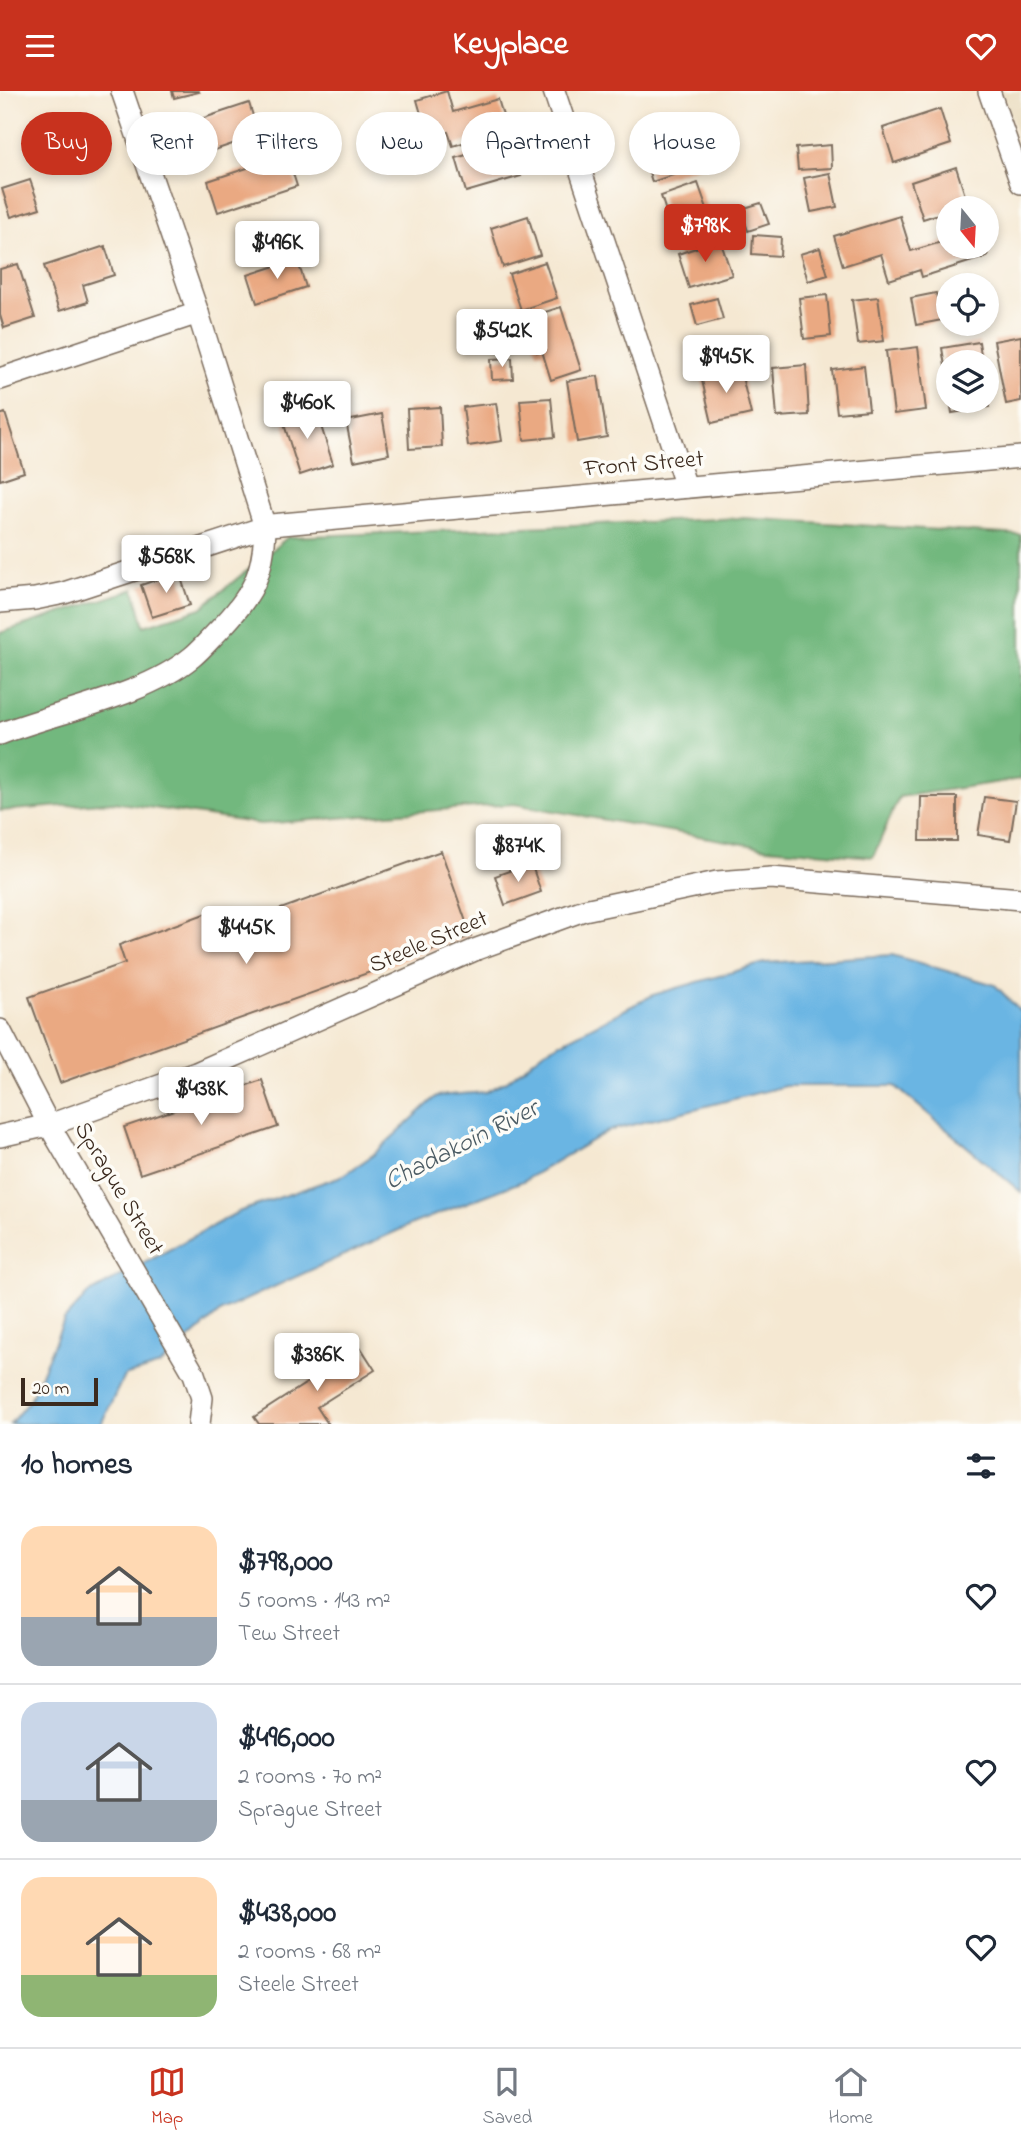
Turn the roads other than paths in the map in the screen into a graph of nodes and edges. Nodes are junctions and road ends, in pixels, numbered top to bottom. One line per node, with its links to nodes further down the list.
1 (122, 91): 5 (street)
2 (554, 91): 8 (street)
3 (989, 91): 4 (street)
4 (1021, 183)
5 (198, 313): 6 (street); 9 (street)
6 (0, 379)
7 (1021, 457): 8 (street, Front Street)
8 (686, 487): 9 (street, Front Street)
9 (268, 526): 10 (street, Front Street); 11 (street)
10 (0, 602)
11 (0, 734)
12 (1021, 899): 14 (street, Steele Street)
13 (0, 1030): 14 (street, Sprague Street)
14 (49, 1125): 15 (street, Steele Street); 16 (street, Sprague Street)
15 (0, 1136)
16 (199, 1424)

